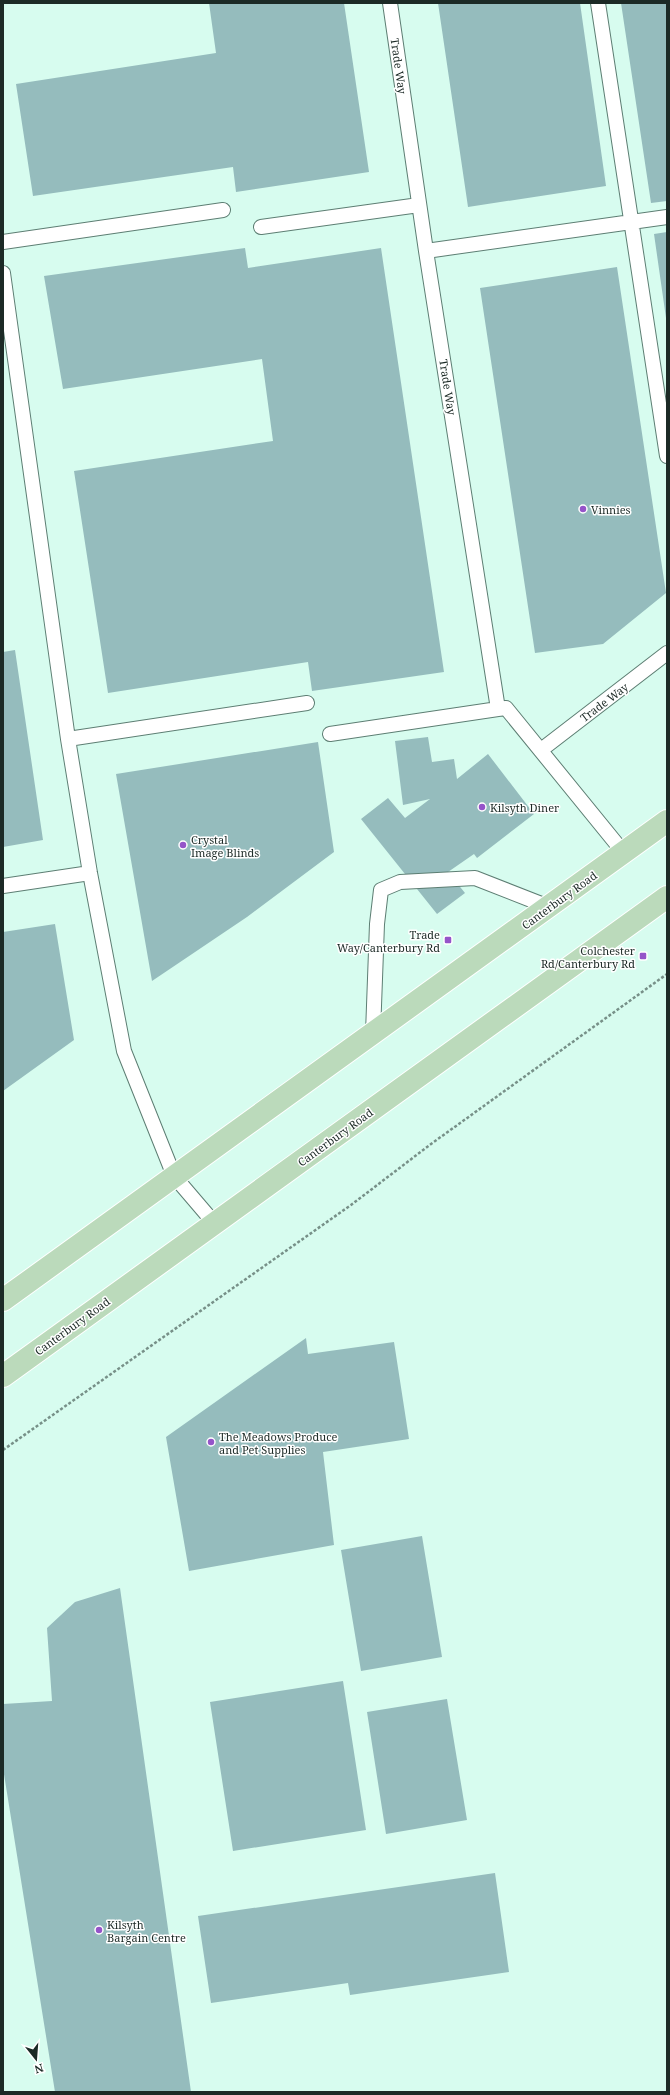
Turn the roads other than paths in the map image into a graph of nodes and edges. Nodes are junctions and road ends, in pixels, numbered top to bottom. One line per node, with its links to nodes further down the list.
1 (390, 3): 3 (lane, Trade Way)
2 (598, 3): 6 (lane)
3 (419, 205): 7 (lane); 9 (lane, Trade Way)
4 (223, 210): 8 (lane)
5 (667, 217): 6 (lane)
6 (631, 222): 9 (lane); 11 (lane)
7 (261, 227)
8 (3, 242)
9 (426, 251): 14 (lane, Trade Way)
10 (3, 273): 16 (lane)
11 (667, 456)
12 (667, 654): 17 (lane, Trade Way)
13 (306, 703): 16 (lane)
14 (498, 709): 15 (lane); 17 (lane)
15 (330, 734)
16 (68, 739): 20 (lane)
17 (541, 750): 19 (lane)
18 (667, 822): 19 (main road, Canterbury Road)
19 (624, 853): 23 (main road, Canterbury Road)
20 (90, 873): 21 (lane); 25 (lane)
21 (3, 886)
22 (667, 897): 26 (main road, Canterbury Road)
23 (549, 907): 24 (main road, Canterbury Road); 24 (lane)
24 (373, 1034): 25 (main road, Canterbury Road)
25 (174, 1176): 26 (lane); 27 (main road, Canterbury Road)
26 (214, 1224): 28 (main road, Canterbury Road)
27 (3, 1300)
28 (3, 1376)

